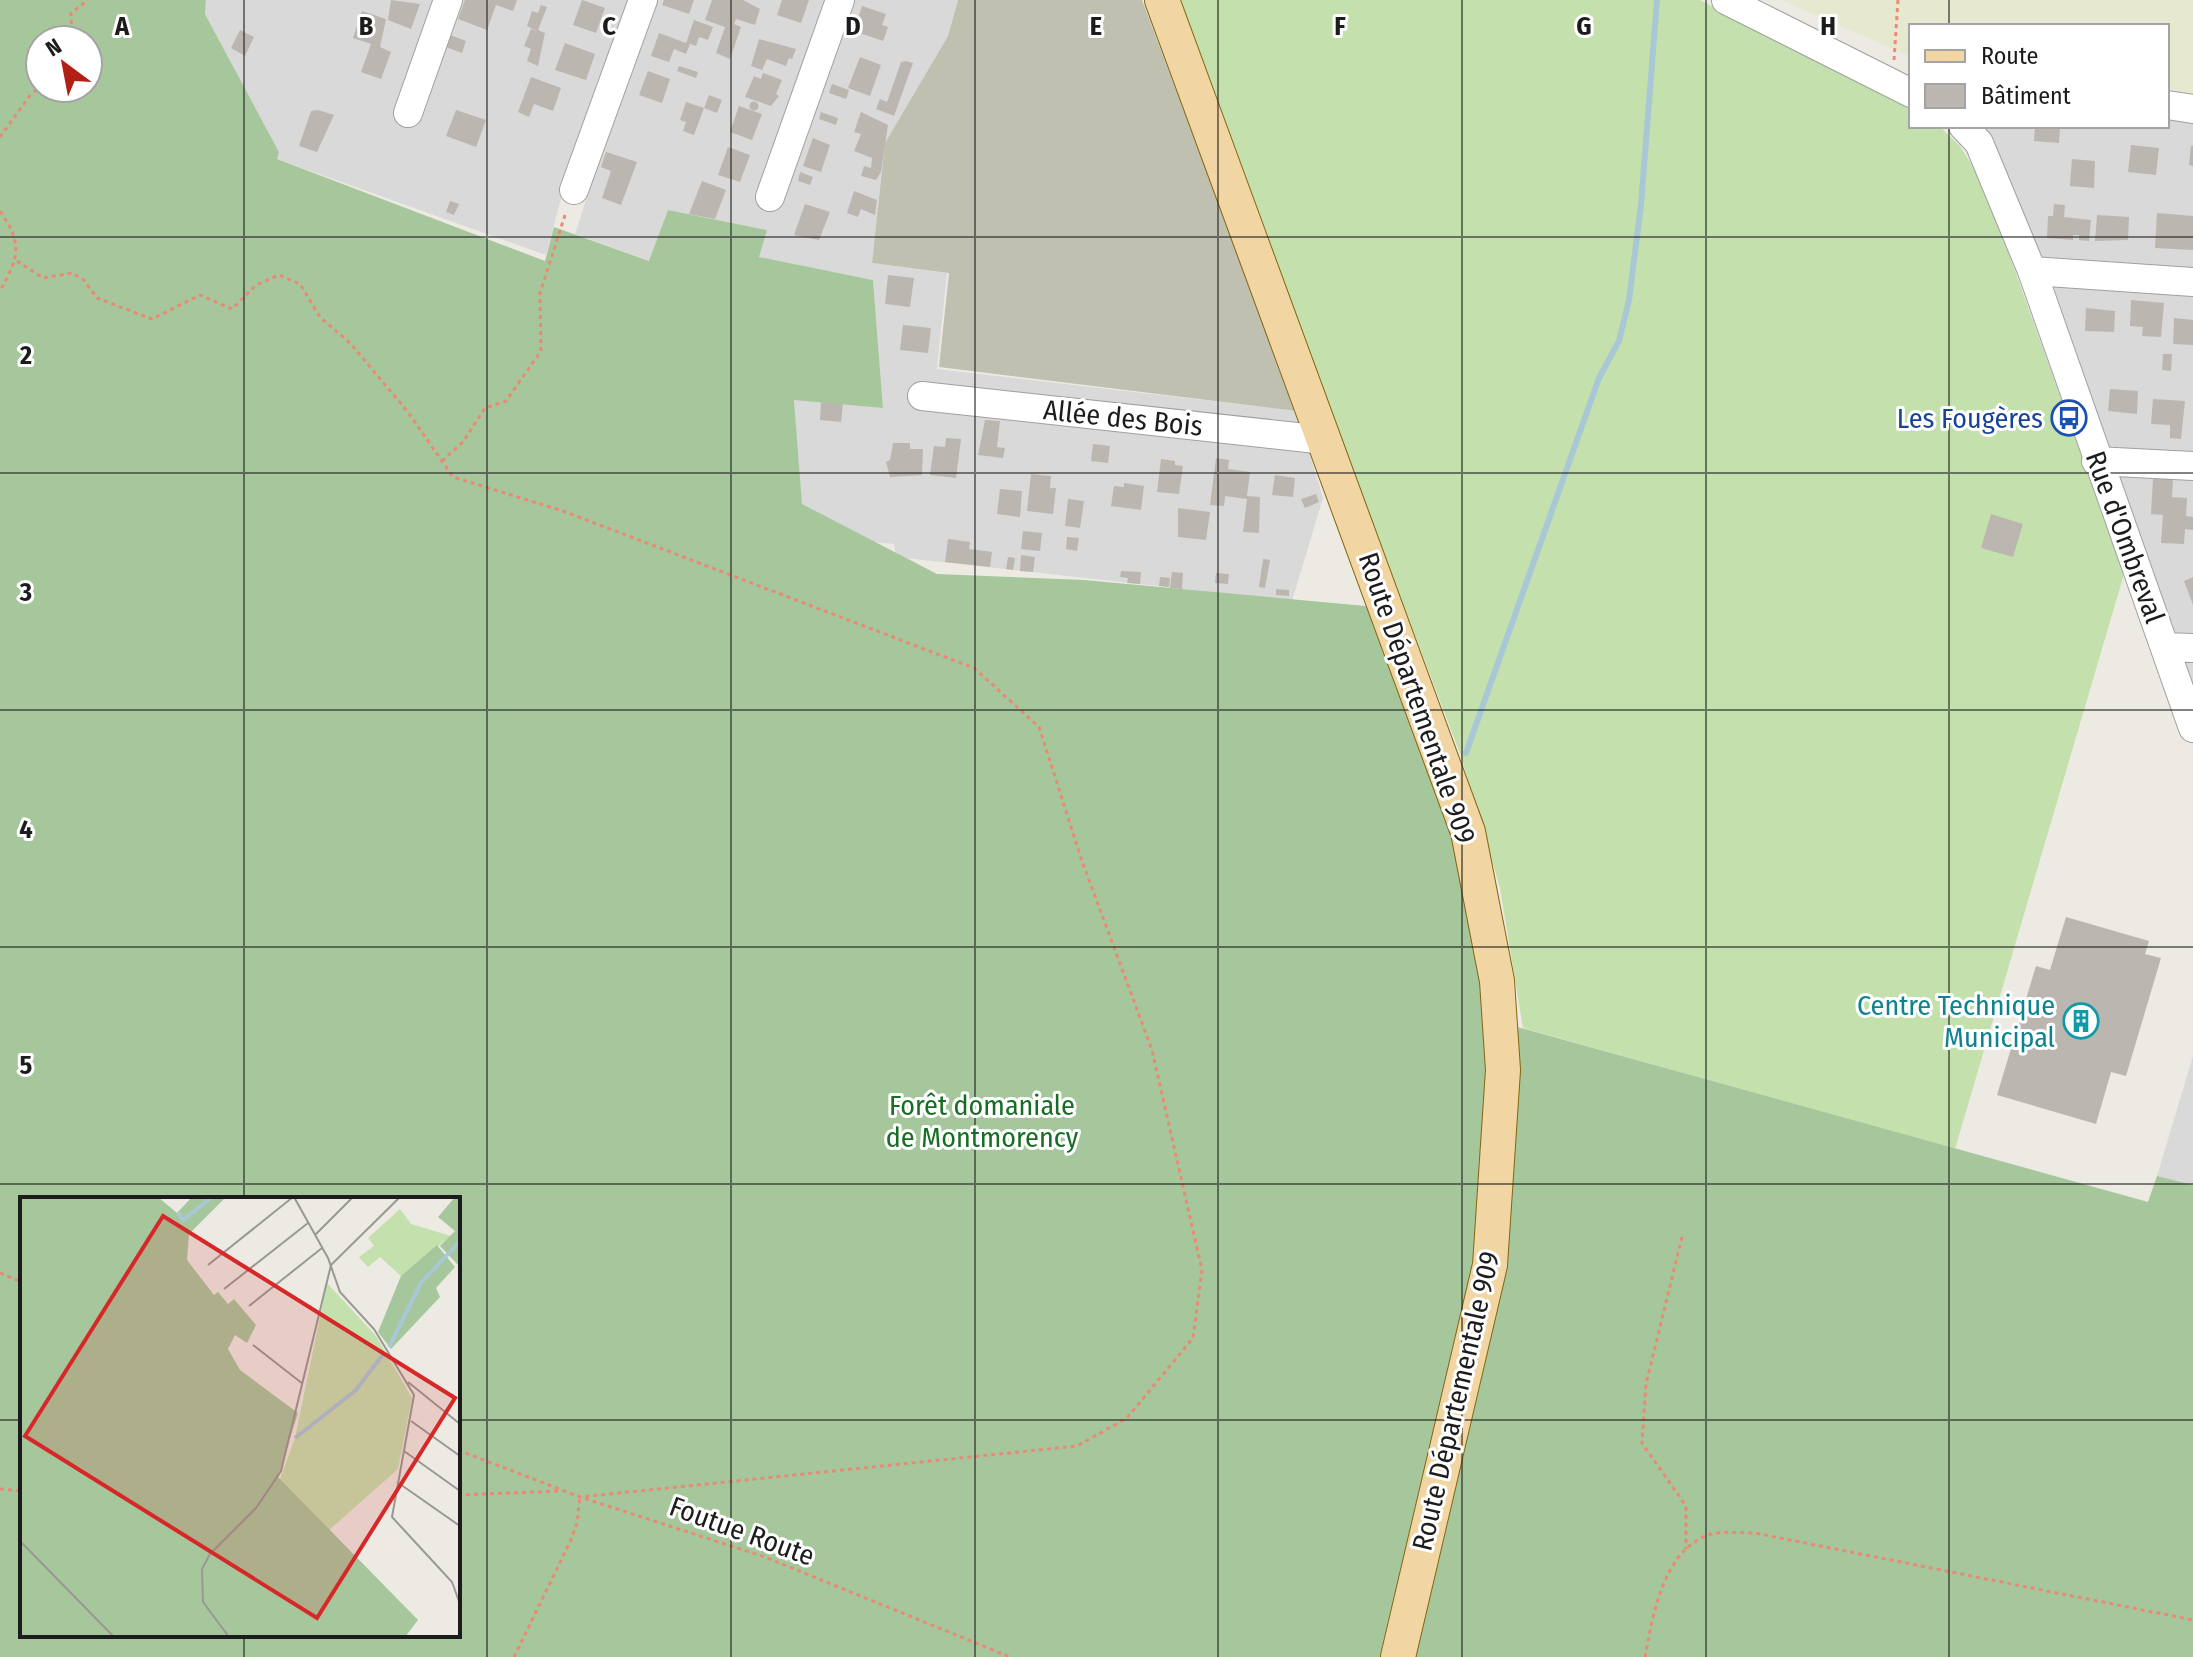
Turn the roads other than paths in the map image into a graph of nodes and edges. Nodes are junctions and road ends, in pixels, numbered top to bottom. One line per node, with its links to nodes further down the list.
1 (448, 0): 11 (street)
2 (643, 0): 13 (street)
3 (840, 0): 14 (street)
4 (1162, 0): 18 (main road, Route Départementale 909)
5 (1726, 0): 6 (street)
6 (1862, 67): 7 (street); 8 (street)
7 (1902, 71)
8 (1909, 92)
9 (2169, 105): 10 (street)
10 (2193, 109)
11 (408, 113)
12 (1965, 128): 15 (street, Rue d'Ombreval)
13 (574, 190)
14 (770, 197)
15 (2032, 271): 16 (street); 19 (street, Rue d'Ombreval)
16 (2193, 282)
17 (922, 396): 18 (street, Allée des Bois)
18 (1325, 440): 24 (main road, Route Départementale 909)
19 (2096, 461): 20 (street); 21 (street, Rue d'Ombreval)
20 (2193, 466)
21 (2165, 647): 22 (street); 23 (street, Rue d'Ombreval)
22 (2193, 648)
23 (2193, 728)
24 (1398, 1657)

